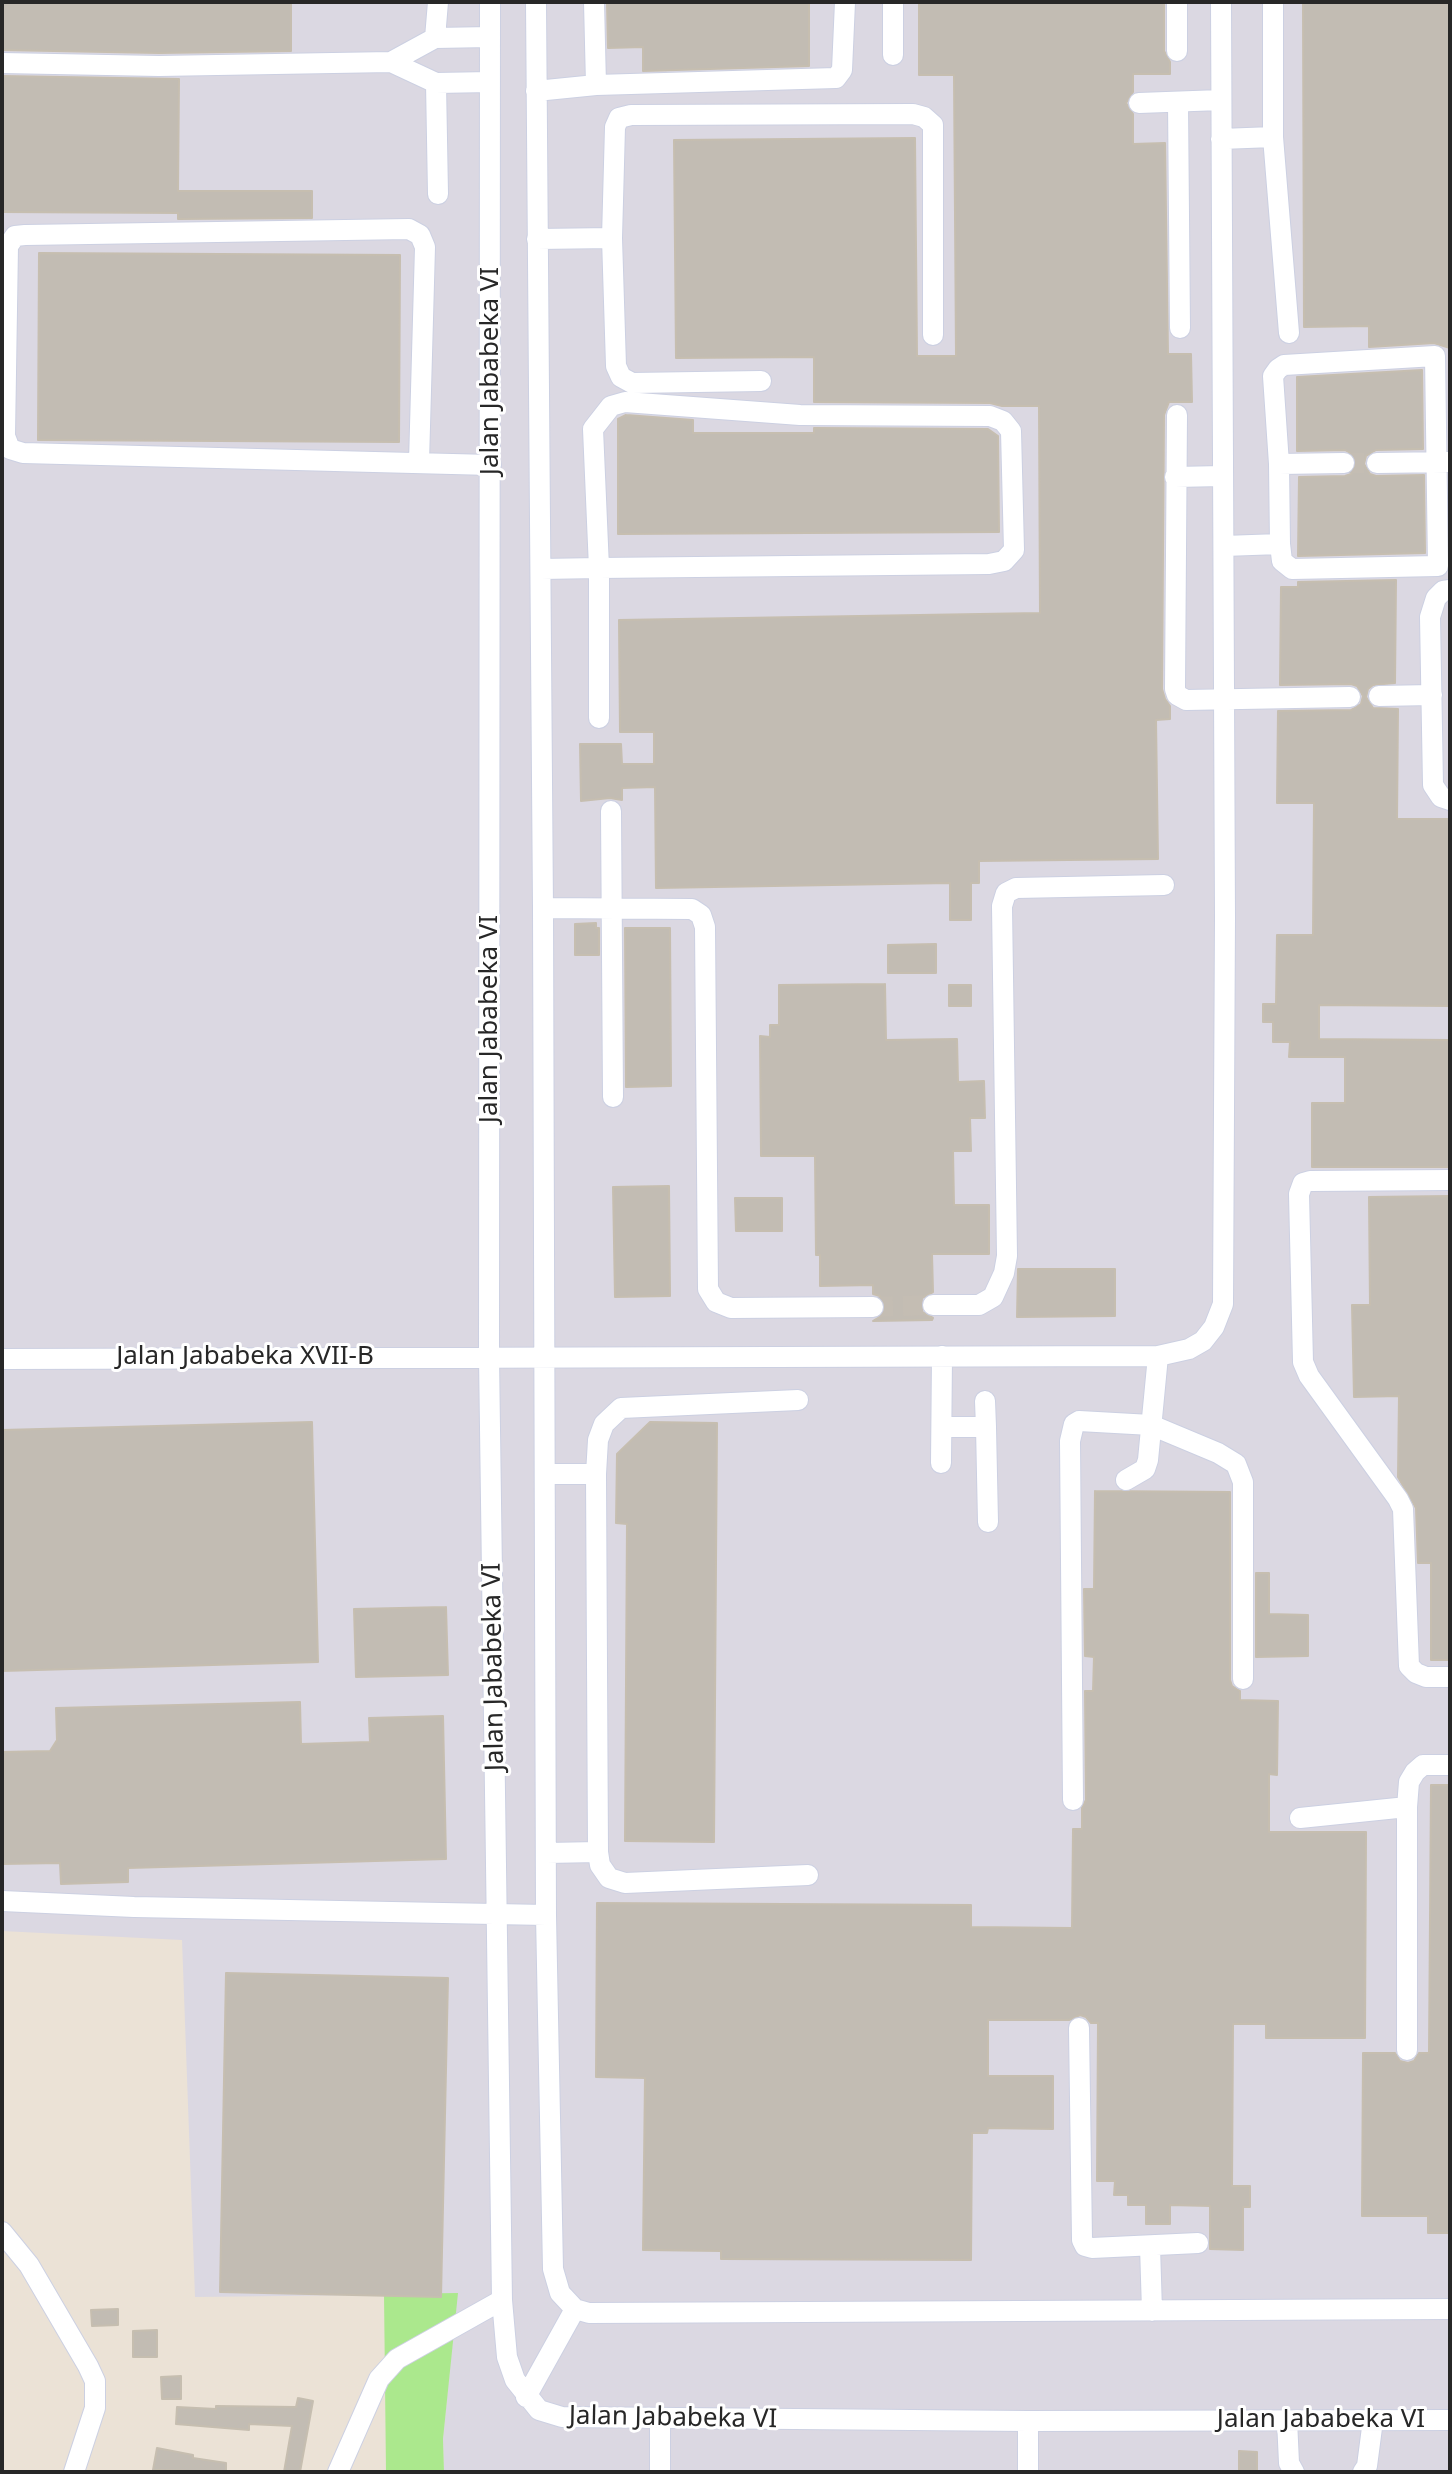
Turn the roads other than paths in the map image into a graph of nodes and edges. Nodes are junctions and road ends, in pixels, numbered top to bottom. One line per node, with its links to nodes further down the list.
1 (438, 2): 11 (street)
2 (490, 2): 10 (street, Jalan Jababeka VI)
3 (536, 2): 19 (street, Jalan Jababeka VI)
4 (594, 2): 18 (street)
5 (845, 2): 18 (street)
6 (893, 2): 13 (street)
7 (1177, 2): 12 (street)
8 (1221, 2): 20 (street, Jalan Jababeka XVII-B)
9 (1273, 2): 23 (street)
10 (490, 37): 11 (street); 16 (street, Jalan Jababeka VI)
11 (435, 38): 14 (street)
12 (1177, 51)
13 (893, 55)
14 (391, 62): 15 (street); 17 (street)
15 (2, 63)
16 (490, 82): 17 (street); 38 (street, Jalan Jababeka VI)
17 (436, 83): 25 (street)
18 (596, 85): 19 (street)
19 (536, 91): 27 (street, Jalan Jababeka VI)
20 (1221, 100): 21 (street); 24 (street, Jalan Jababeka XVII-B)
21 (1178, 102): 22 (street); 28 (street)
22 (1139, 103)
23 (1273, 137): 24 (street); 29 (street)
24 (1221, 139): 39 (street, Jalan Jababeka XVII-B)
25 (438, 194)
26 (612, 238): 27 (street); 30 (street); 31 (street)
27 (537, 239): 44 (street, Jalan Jababeka VI)
28 (1180, 328)
29 (1289, 333)
30 (933, 335)
31 (761, 381)
32 (1177, 415): 40 (street)
33 (419, 462): 33 (street); 38 (street)
34 (1444, 462): 36 (street); 37 (street); 41 (street)
35 (1344, 463): 37 (street)
36 (1377, 463)
37 (1279, 464): 41 (street)
38 (491, 465): 60 (street, Jalan Jababeka VI)
39 (1222, 476): 40 (street); 42 (street, Jalan Jababeka XVII-B)
40 (1175, 477): 49 (street)
41 (1280, 544): 42 (street)
42 (1224, 546): 49 (street, Jalan Jababeka XVII-B)
43 (599, 568): 43 (street); 44 (street); 50 (street)
44 (541, 569): 55 (street, Jalan Jababeka VI)
45 (1450, 590): 46 (street)
46 (1432, 695): 47 (street); 51 (street)
47 (1379, 696)
48 (1350, 697): 49 (street)
49 (1223, 699): 63 (street, Jalan Jababeka XVII-B)
50 (599, 718)
51 (1450, 800)
52 (611, 811): 54 (street)
53 (1164, 885): 58 (street)
54 (611, 907): 55 (street); 56 (street); 59 (street)
55 (543, 908): 61 (street, Jalan Jababeka VI)
56 (613, 1097)
57 (1450, 1180): 75 (street)
58 (933, 1305)
59 (873, 1307)
60 (489, 1356): 61 (street, Jalan Jababeka XVII-B); 64 (street, Jalan Jababeka XVII-B); 85 (street, Jalan Jababeka VI)
61 (545, 1356): 62 (street, Jalan Jababeka XVII-B); 71 (street, Jalan Jababeka VI)
62 (942, 1356): 63 (street, Jalan Jababeka XVII-B); 68 (street)
63 (1158, 1356): 67 (street)
64 (2, 1359)
65 (798, 1400): 72 (street)
66 (985, 1401): 69 (street)
67 (1151, 1425): 73 (street); 76 (street); 78 (street)
68 (942, 1427): 69 (street); 70 (street)
69 (986, 1427): 74 (street)
70 (941, 1463)
71 (545, 1474): 72 (street); 82 (street, Jalan Jababeka VI)
72 (596, 1474): 81 (street)
73 (1126, 1480)
74 (988, 1522)
75 (1450, 1677)
76 (1243, 1679)
77 (1450, 1765): 79 (street)
78 (1073, 1800)
79 (1407, 1807): 80 (street); 88 (street)
80 (1300, 1818)
81 (598, 1852): 82 (street); 83 (street)
82 (547, 1853): 86 (street, Jalan Jababeka VI)
83 (808, 1875)
84 (2, 1901): 85 (street)
85 (499, 1914): 86 (street); 92 (street, Jalan Jababeka VI)
86 (546, 1915): 93 (street, Jalan Jababeka VI)
87 (1079, 2028): 91 (street)
88 (1407, 2050)
89 (2, 2232): 102 (street)
90 (1198, 2243): 91 (street)
91 (1150, 2246): 95 (street)
92 (502, 2300): 96 (street, Jalan Jababeka VI); 103 (street)
93 (575, 2309): 95 (street); 96 (street)
94 (1450, 2309): 95 (street)
95 (1152, 2311)
96 (526, 2397): 97 (street, Jalan Jababeka VI)
97 (660, 2418): 101 (street, Jalan Jababeka VI); 104 (street)
98 (1287, 2420): 99 (street, Jalan Jababeka VI); 101 (street, Jalan Jababeka VI); 106 (street)
99 (1373, 2420): 100 (street, Jalan Jababeka VI); 107 (street)
100 (1450, 2420)
101 (1028, 2421): 105 (street)
102 (74, 2472)
103 (338, 2472)
104 (660, 2472)
105 (1028, 2472)
106 (1294, 2472)
107 (1363, 2472)

